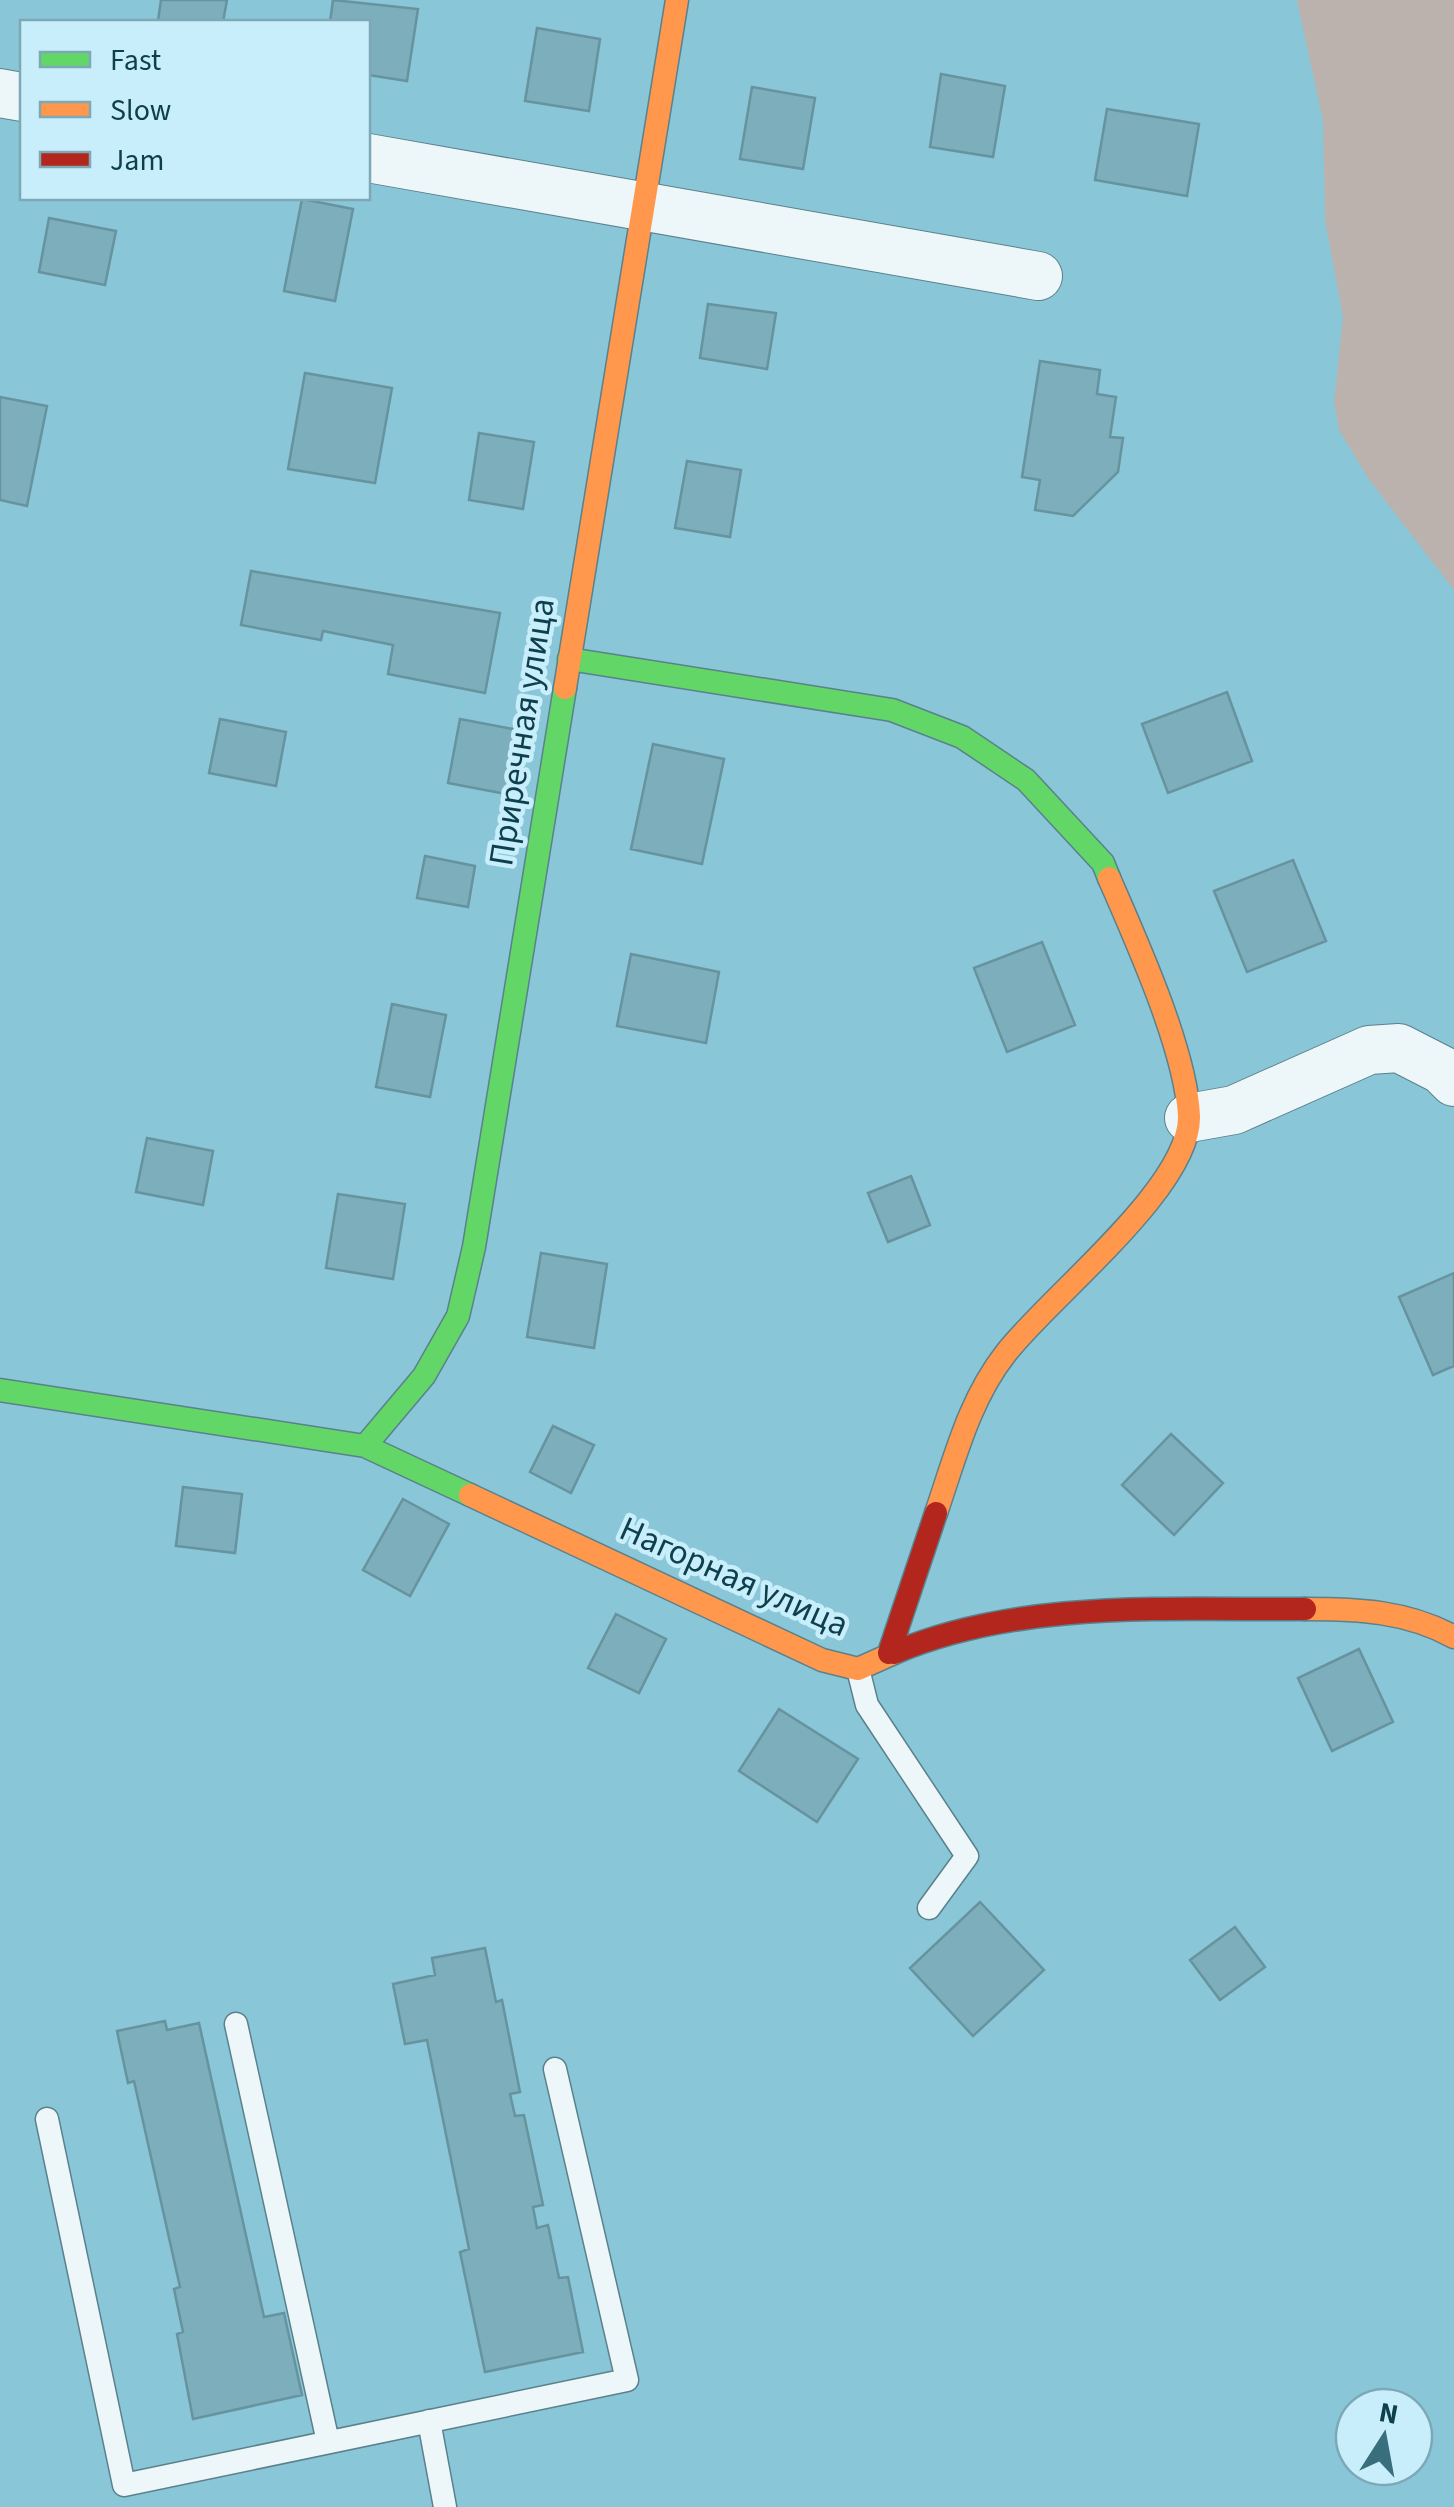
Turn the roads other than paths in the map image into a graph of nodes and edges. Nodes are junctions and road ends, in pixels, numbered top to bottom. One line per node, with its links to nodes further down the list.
1 (677, 0): 3 (street, Приречная улица)
2 (370, 158): 3 (street)
3 (643, 206): 4 (street); 5 (street, Приречная улица)
4 (1038, 276)
5 (570, 659): 7 (street); 9 (street, Приречная улица)
6 (1454, 1082): 7 (street)
7 (1190, 1118): 11 (street)
8 (0, 1390): 9 (street, Нагорная улица)
9 (365, 1446): 12 (street, Нагорная улица)
10 (1454, 1637): 11 (street, Нагорная улица)
11 (889, 1653): 12 (street, Нагорная улица)
12 (858, 1669): 13 (lane)
13 (929, 1908)
14 (236, 2024): 18 (lane)
15 (555, 2070): 17 (lane)
16 (47, 2119): 18 (lane)
17 (429, 2421): 18 (lane); 19 (lane)
18 (328, 2442)
19 (445, 2507)

